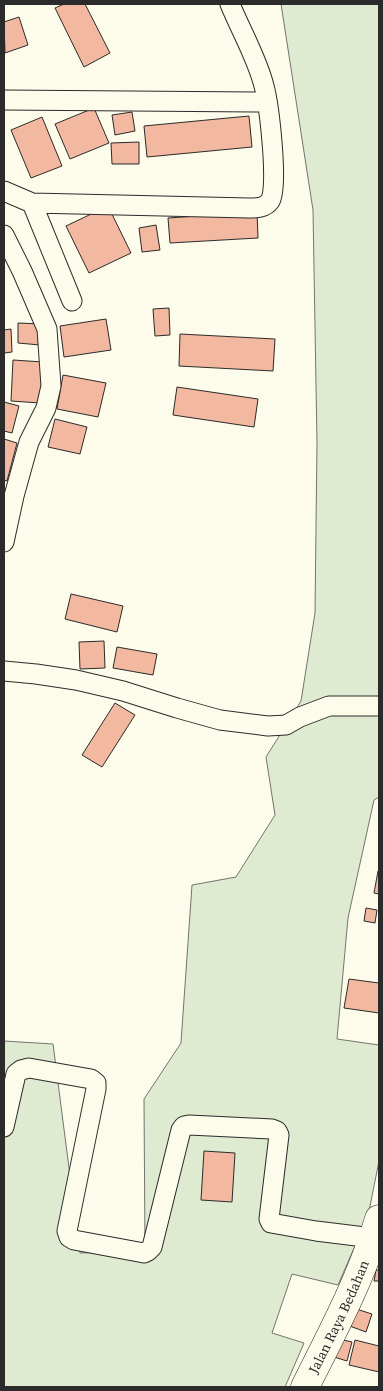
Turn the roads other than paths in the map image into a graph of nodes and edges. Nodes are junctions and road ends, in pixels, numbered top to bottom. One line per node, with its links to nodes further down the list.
1 (230, 4): 3 (street)
2 (4, 100): 3 (street)
3 (267, 102): 5 (street)
4 (4, 191): 5 (street)
5 (32, 203): 7 (street)
6 (4, 235): 8 (street)
7 (72, 301)
8 (4, 542)
9 (4, 671): 10 (street)
10 (379, 706)
11 (4, 1127): 12 (street)
12 (376, 1228): 13 (street, Jalan Raya Bedahan)
13 (305, 1387)

